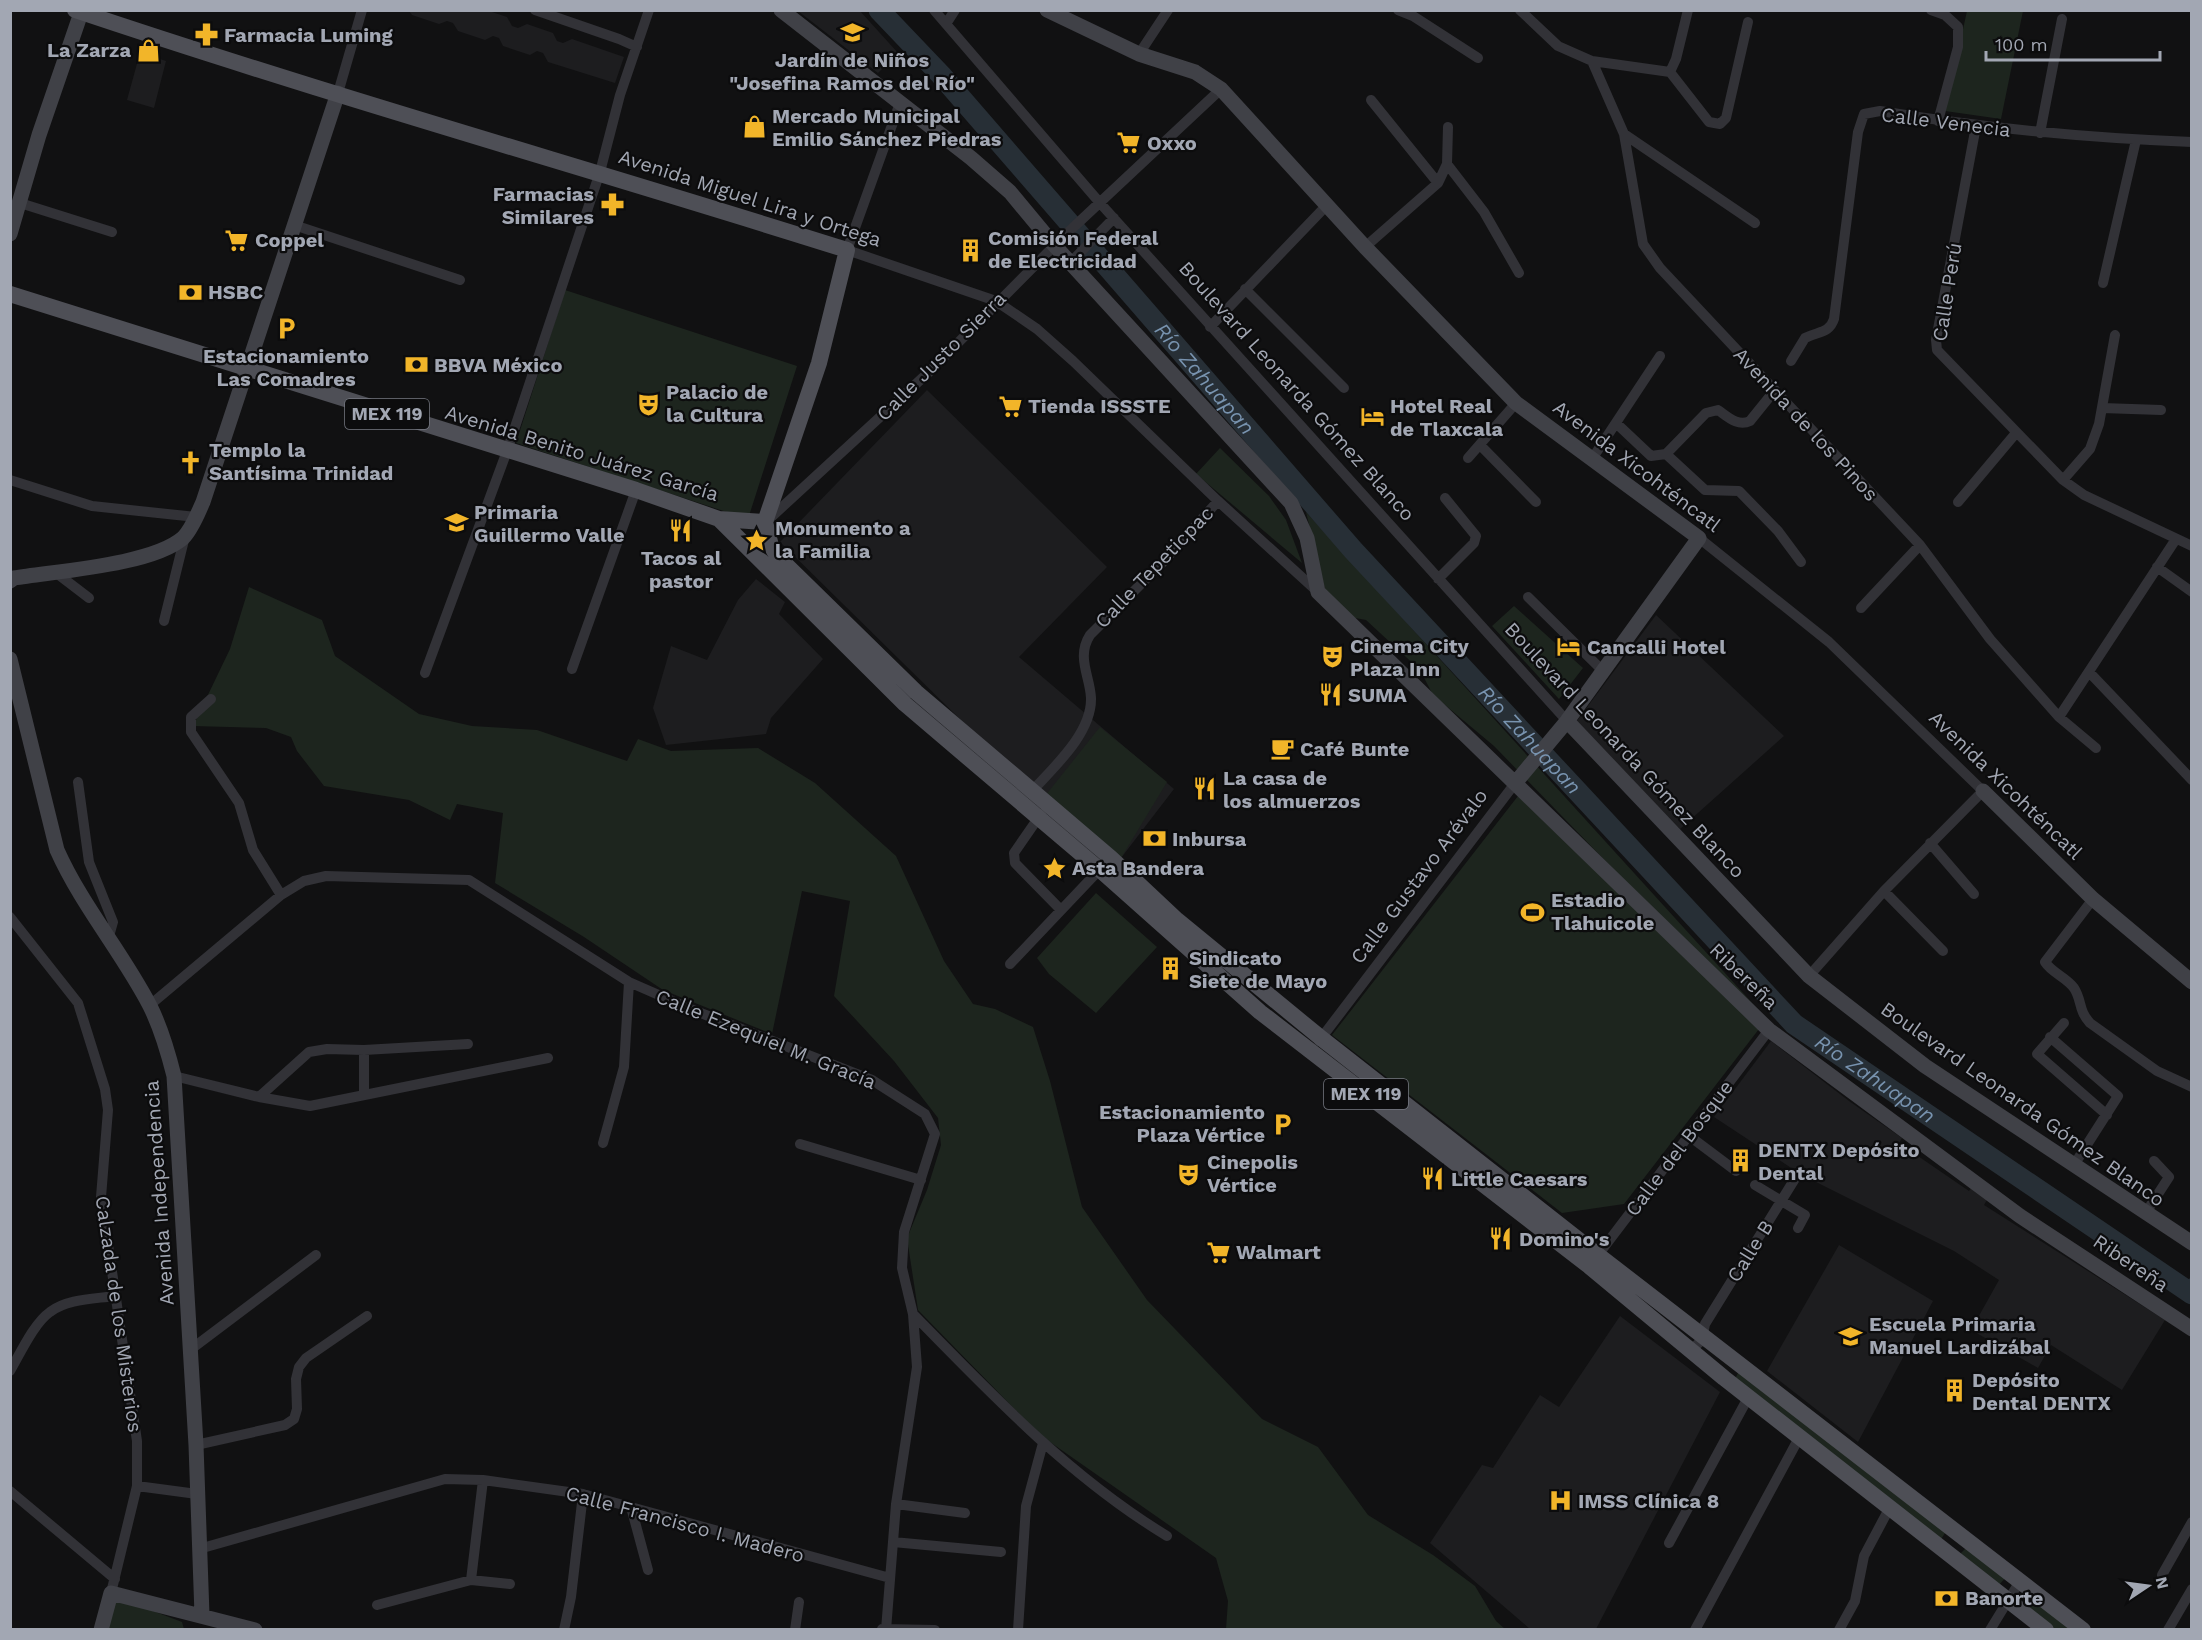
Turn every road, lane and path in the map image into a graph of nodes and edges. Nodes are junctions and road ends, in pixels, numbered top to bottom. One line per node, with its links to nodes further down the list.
1 (362, 10): 24 (street)
2 (535, 10): 18 (street)
3 (649, 10): 18 (street)
4 (781, 10): 26 (street)
5 (934, 10): 17 (street, Boulevard Leonarda Gómez Blanco)
6 (955, 10): 17 (street)
7 (1047, 10): 14 (street, Avenida Xicohténcatl)
8 (1168, 10): 19 (street)
9 (1398, 10): 20 (street)
10 (1520, 10): 21 (street)
11 (1688, 10): 22 (street)
12 (1931, 10): 27 (street)
13 (79, 11): 24 (main road, Avenida Miguel Lira y Ortega); 37 (street)
14 (1064, 14): 19 (street, Avenida Xicohténcatl)
15 (2062, 19): 30 (street)
16 (1748, 22): 22 (street)
17 (946, 24): 39 (street, Boulevard Leonarda Gómez Blanco)
18 (637, 47): 35 (street)
19 (1139, 54): 23 (street, Avenida Xicohténcatl)
20 (1478, 58)
21 (1592, 61): 22 (street); 31 (street, Avenida de los Pinos)
22 (1670, 72)
23 (1221, 89): 38 (street, Avenida Xicohténcatl); 39 (street, Calle Justo Sierra)
24 (338, 93): 35 (main road, Avenida Miguel Lira y Ortega); 42 (street)
25 (1371, 100): 36 (street)
26 (900, 103): 45 (street); 47 (street)
27 (1938, 121): 28 (street, Calle Venecia); 58 (street, Calle Venecia)
28 (1976, 126): 30 (street, Calle Venecia); 66 (street, Calle Perú)
29 (1448, 127): 34 (street)
30 (2040, 133): 32 (street, Calle Venecia)
31 (1624, 134): 41 (street); 61 (street, Avenida de los Pinos)
32 (2136, 140): 33 (street, Calle Venecia); 51 (street)
33 (2192, 142)
34 (1447, 164): 36 (street); 49 (street)
35 (600, 172): 47 (main road, Avenida Miguel Lira y Ortega); 68 (street)
36 (1438, 183): 46 (street)
37 (20, 203): 43 (street); 44 (street)
38 (1327, 205): 46 (street, Avenida Xicohténcatl); 52 (street)
39 (1096, 207): 40 (street, Boulevard Leonarda Gómez Blanco); 45 (street, Calle Justo Sierra)
40 (1114, 218): 48 (street); 55 (street, Boulevard Leonarda Gómez Blanco)
41 (1755, 223)
42 (294, 225): 50 (street); 59 (street)
43 (112, 232)
44 (10, 234)
45 (1058, 241): 48 (street); 54 (street, Calle Justo Sierra)
46 (1365, 247): 62 (street, Avenida Xicohténcatl)
47 (847, 250): 54 (street, Avenida Miguel Lira y Ortega); 81 (main road)
48 (1075, 257): 92 (street)
49 (1519, 273)
50 (460, 280)
51 (2103, 283)
52 (1245, 290): 55 (street); 60 (street)
53 (10, 294): 59 (main road, Avenida Benito Juárez García / MEX 119)
54 (996, 301): 76 (street, Avenida Miguel Lira y Ortega); 81 (street, Calle Justo Sierra)
55 (1210, 327): 90 (street, Boulevard Leonarda Gómez Blanco)
56 (2115, 335): 63 (street)
57 (1659, 356): 65 (street)
58 (1791, 361)
59 (247, 368): 68 (main road, Avenida Benito Juárez García / MEX 119); 79 (street)
60 (1344, 388)
61 (1774, 390): 69 (street); 85 (street, Avenida de los Pinos)
62 (1516, 403): 67 (street); 71 (street, Avenida Xicohténcatl)
63 (2102, 408): 64 (street); 73 (street)
64 (2161, 410)
65 (1616, 423): 69 (street); 71 (street)
66 (2016, 433): 73 (street, Calle Perú); 78 (street)
67 (1480, 445): 70 (street); 77 (street)
68 (507, 452): 74 (main road, Avenida Benito Juárez García / MEX 119); 102 (street)
69 (1666, 454): 87 (street)
70 (1468, 458)
71 (1592, 459): 83 (street, Avenida Xicohténcatl)
72 (10, 480): 79 (street)
73 (2063, 480): 84 (street, Calle Perú)
74 (636, 490): 80 (main road, Avenida Benito Juárez García / MEX 119); 99 (street)
75 (1445, 498): 90 (street)
76 (1218, 501): 92 (street, Avenida Miguel Lira y Ortega); 111 (street, Calle Tepeticpac)
77 (1536, 502)
78 (1958, 502)
79 (196, 517): 82 (street)
80 (719, 519): 81 (main road, Avenida Benito Juárez García / MEX 119); 103 (main road, MEX 119)
81 (765, 522): 103 (main road, MEX 119)
82 (185, 536): 89 (street); 97 (street)
83 (1699, 538): 100 (street, Calle Gustavo Arévalo); 112 (street, Avenida Xicohténcatl)
84 (2176, 539): 86 (street, Calle Perú); 88 (street)
85 (1920, 545): 96 (street); 105 (street, Avenida de los Pinos)
86 (2192, 546)
87 (1802, 562)
88 (2157, 567): 93 (street); 101 (street)
89 (55, 572): 91 (street); 95 (street)
90 (1438, 579): 106 (street, Boulevard Leonarda Gómez Blanco)
91 (10, 581)
92 (1318, 592): 110 (street, Ribereña)
93 (2192, 592)
94 (1528, 597): 100 (street)
95 (89, 598)
96 (1861, 608)
97 (164, 621)
98 (10, 659): 122 (street, Avenida Independencia)
99 (572, 669)
100 (1603, 671): 106 (street, Calle Gustavo Arévalo)
101 (2089, 672): 105 (street); 108 (street)
102 (425, 674)
103 (910, 698): 111 (main road, MEX 119); 113 (main road, MEX 119)
104 (211, 699): 118 (street)
105 (2059, 717): 107 (street, Avenida de los Pinos)
106 (1564, 724): 110 (street, Calle Gustavo Arévalo); 125 (street, Boulevard Leonarda Gómez Blanco)
107 (2096, 748)
108 (2192, 780)
109 (78, 782): 122 (street)
110 (1516, 782): 130 (street, Ribereña); 133 (street, Calle Gustavo Arévalo)
111 (1032, 791): 113 (main road, MEX 119)
112 (1983, 791): 114 (street); 119 (street, Avenida Xicohténcatl)
113 (1043, 811): 115 (main road, MEX 119); 120 (street)
114 (1930, 843): 116 (street); 117 (street)
115 (1105, 864): 120 (street); 133 (main road, MEX 119)
116 (1884, 891): 123 (street); 125 (street)
117 (1974, 894)
118 (281, 895): 126 (street, Calle Ezequiel M. Gracía); 128 (street, Calle Ezequiel M. Gracía)
119 (2093, 900): 127 (street, Avenida Xicohténcatl); 137 (street)
120 (1061, 910): 124 (street)
121 (10, 917): 156 (street, Calzada de los Misterios)
122 (108, 940): 128 (street, Avenida Independencia)
123 (1943, 951)
124 (1010, 964)
125 (1809, 976): 145 (street, Boulevard Leonarda Gómez Blanco)
126 (629, 982): 142 (street); 148 (street, Calle Ezequiel M. Gracía)
127 (2192, 982)
128 (150, 1005): 136 (street, Avenida Independencia)
129 (2064, 1023): 131 (street)
130 (1769, 1030): 141 (street, Calle del Bosque); 159 (street, Ribereña)
131 (2050, 1037): 140 (street); 140 (street)
132 (468, 1044): 134 (street)
133 (1316, 1045): 155 (main road, MEX 119)
134 (364, 1050): 138 (street); 139 (street)
135 (548, 1058): 138 (street)
136 (174, 1076): 139 (street); 162 (street, Avenida Independencia)
137 (2192, 1087)
138 (364, 1095): 139 (street)
139 (259, 1097)
140 (2107, 1116): 145 (street)
141 (1688, 1135): 146 (street); 155 (street, Calle del Bosque)
142 (603, 1143)
143 (800, 1144): 148 (street)
144 (2154, 1161): 151 (street)
145 (2074, 1165): 151 (street, Boulevard Leonarda Gómez Blanco)
146 (1737, 1171)
147 (1796, 1177): 150 (street, Calle B)
148 (921, 1180): 157 (street, Calle Ezequiel M. Gracía)
149 (1755, 1185): 150 (street)
150 (1781, 1201): 152 (street); 160 (street, Calle B)
151 (2145, 1214): 153 (street, Boulevard Leonarda Gómez Blanco)
152 (1798, 1228)
153 (2192, 1243)
154 (316, 1255): 162 (street)
155 (1593, 1261): 160 (main road, MEX 119); 161 (main road, MEX 119)
156 (114, 1296): 163 (street); 169 (street, Calzada de los Misterios)
157 (913, 1314): 166 (street); 173 (street, Calle Ezequiel M. Gracía)
158 (367, 1316): 167 (street)
159 (2192, 1329)
160 (1701, 1330): 161 (street, Calle B); 187 (main road, MEX 119)
161 (1688, 1349): 164 (main road, MEX 119)
162 (190, 1350): 167 (street, Avenida Independencia)
163 (10, 1371)
164 (1749, 1396): 165 (main road, MEX 119); 180 (street)
165 (1800, 1436): 175 (main road, MEX 119); 202 (street)
166 (1043, 1443): 178 (street); 201 (street)
167 (196, 1444): 171 (street, Avenida Independencia)
168 (483, 1480): 172 (street, Calle Francisco I. Madero); 181 (street, Calle Francisco I. Madero); 186 (street)
169 (137, 1485): 171 (street); 189 (street, Calzada de los Misterios)
170 (10, 1491): 189 (street)
171 (196, 1494): 181 (street, Avenida Independencia)
172 (583, 1494): 174 (street, Calle Francisco I. Madero); 197 (street)
173 (896, 1504): 176 (street); 179 (street, Calle Ezequiel M. Gracía)
174 (631, 1507): 183 (street); 185 (street, Calle Francisco I. Madero)
175 (1890, 1507): 191 (main road, MEX 119); 203 (street)
176 (965, 1513)
177 (2192, 1522): 184 (street)
178 (1167, 1536)
179 (893, 1542): 182 (street); 185 (street, Calle Ezequiel M. Gracía)
180 (1669, 1544)
181 (199, 1549): 194 (street, Avenida Independencia)
182 (1001, 1552)
183 (648, 1570)
184 (2162, 1575)
185 (890, 1578): 199 (street, Calle Ezequiel M. Gracía)
186 (471, 1580): 188 (street); 193 (street)
187 (2020, 1581): 191 (street); 206 (main road, MEX 119)
188 (510, 1584)
189 (113, 1586): 194 (street); 195 (street)
190 (2192, 1589): 207 (street)
191 (2008, 1600): 204 (street); 205 (main road, MEX 119)
192 (799, 1602): 198 (street)
193 (377, 1605)
194 (203, 1622): 196 (street)
195 (101, 1629)
196 (255, 1629)
197 (564, 1629)
198 (795, 1629)
199 (884, 1629): 200 (street)
200 (935, 1629)
201 (1018, 1629)
202 (1695, 1629)
203 (1839, 1629)
204 (1990, 1629)
205 (2046, 1629)
206 (2083, 1629)
207 (2168, 1629)

